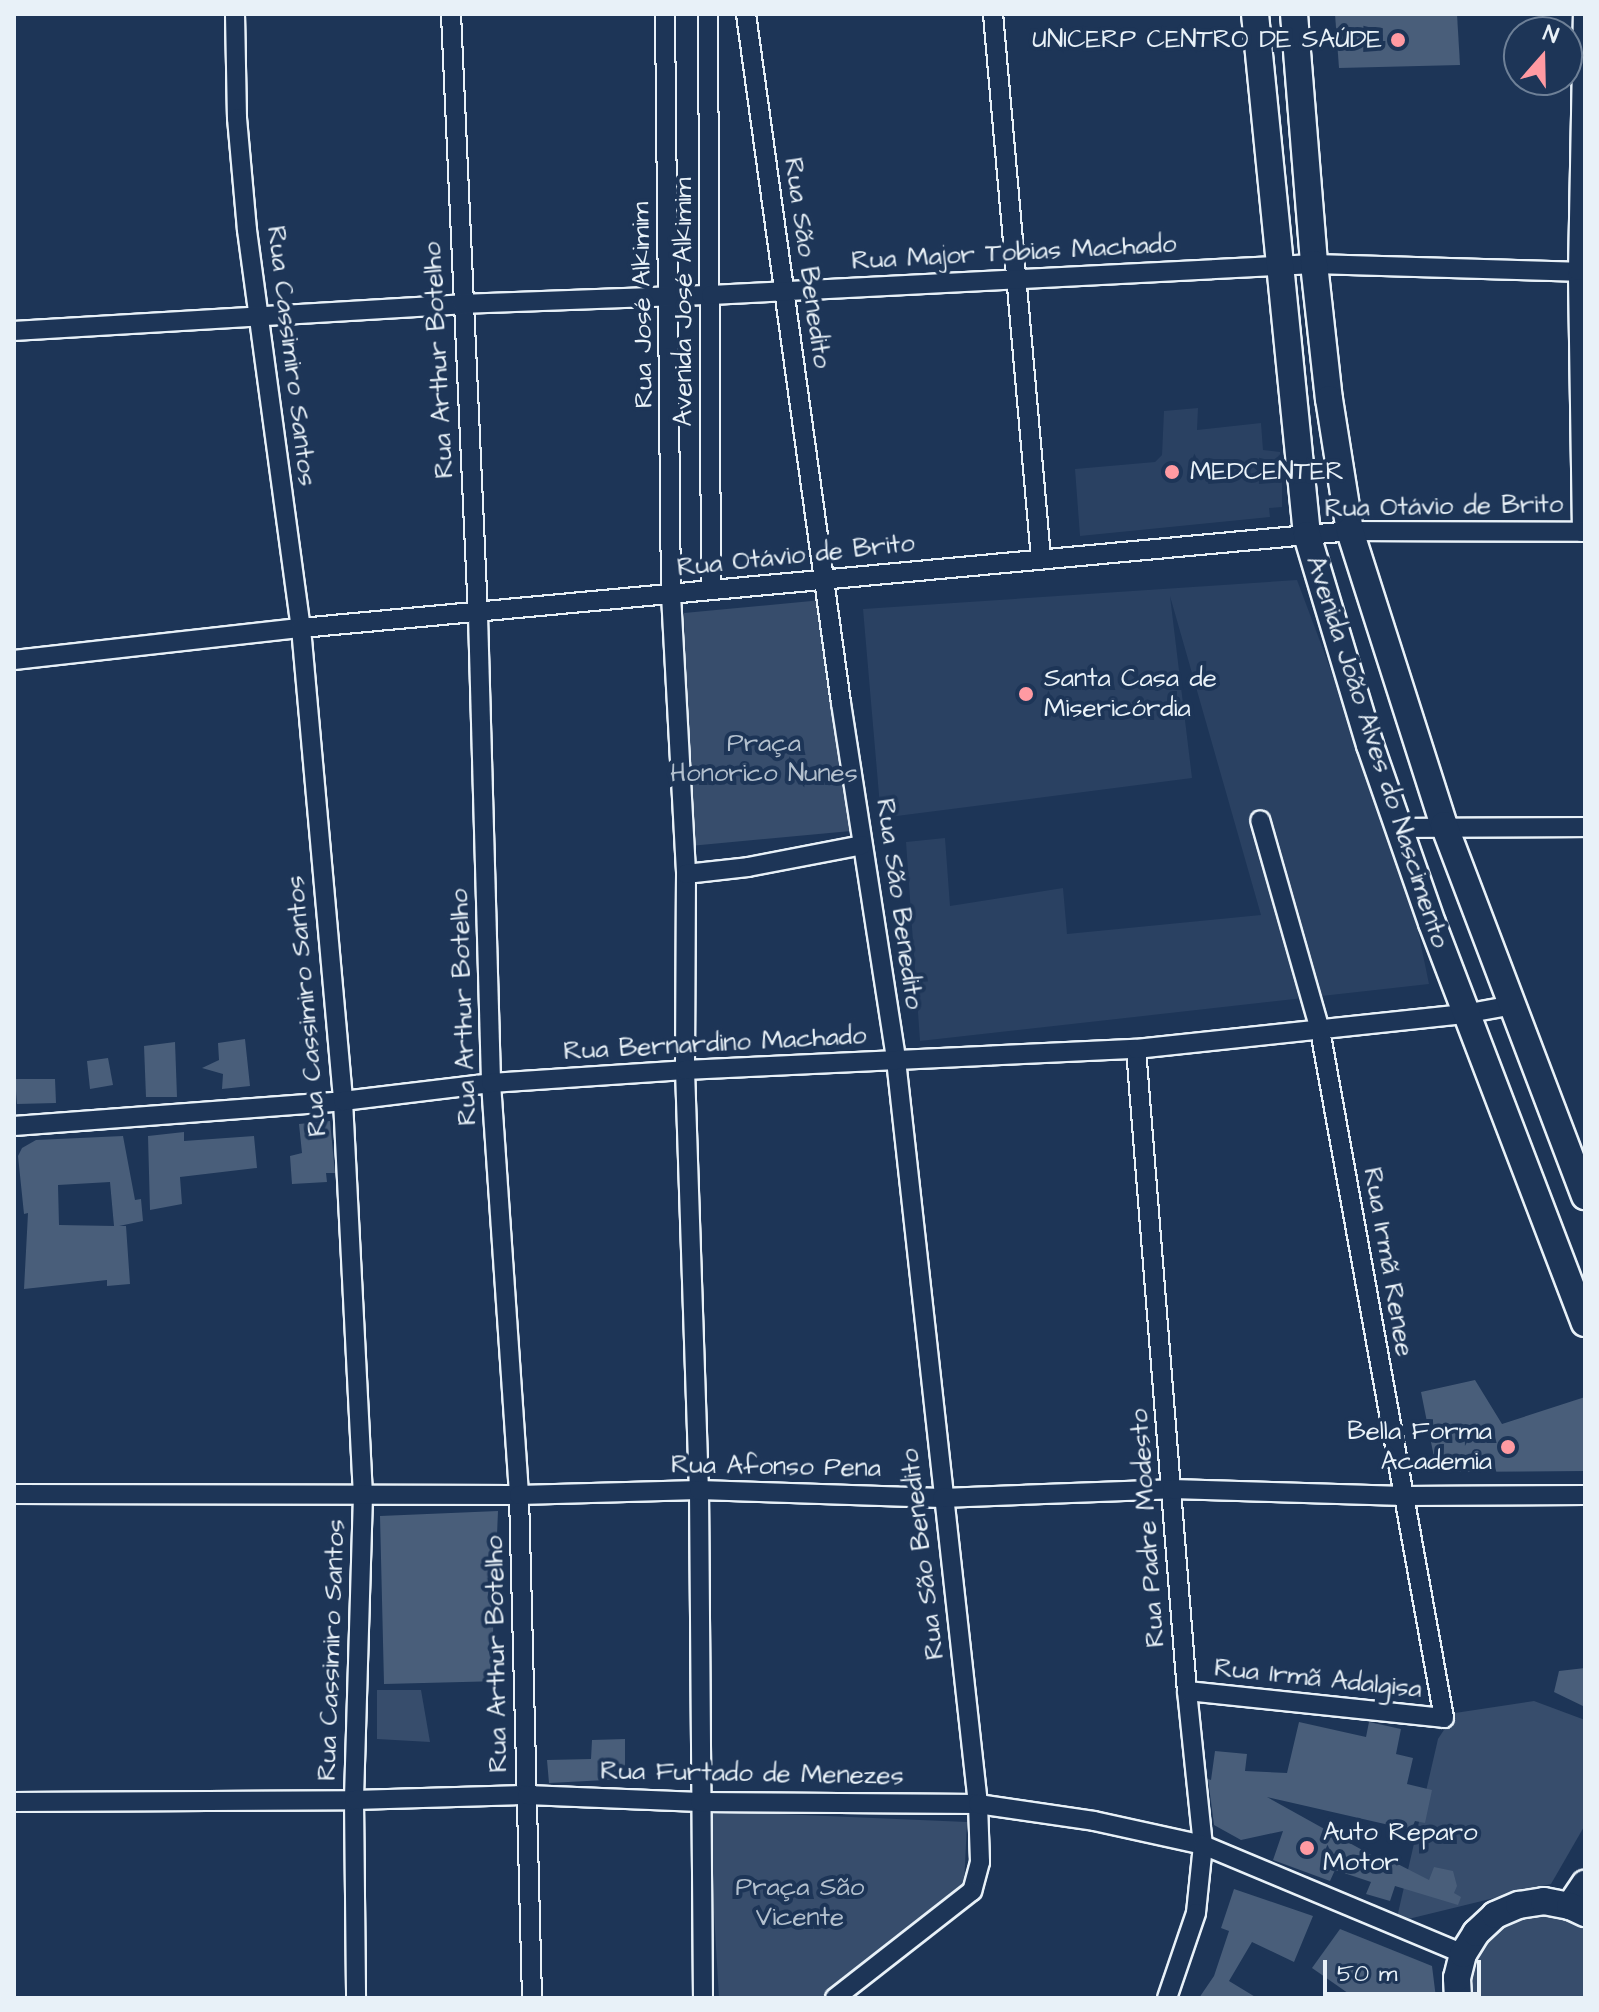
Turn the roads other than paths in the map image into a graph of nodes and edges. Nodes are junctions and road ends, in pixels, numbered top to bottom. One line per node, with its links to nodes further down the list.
1 (235, 14): 18 (street, Rua Cassimiro Santos)
2 (451, 14): 17 (street, Rua Arthur Botelho)
3 (665, 14): 16 (street, Rua José Alkimim)
4 (708, 14): 15 (street, Avenida José Alkimim)
5 (746, 14): 14 (street, Rua São Benedito)
6 (993, 14): 13 (street)
7 (1255, 14): 11 (main road, Avenida João Alves do Nascimento)
8 (1294, 14): 10 (main road)
9 (1583, 14): 12 (street)
10 (1314, 264): 11 (street, Rua Major Tobias Machado); 12 (street, Rua Major Tobias Machado); 20 (main road)
11 (1279, 266): 13 (street, Rua Major Tobias Machado); 22 (main road, Avenida João Alves do Nascimento)
12 (1581, 272): 21 (street)
13 (1017, 280): 14 (street, Rua Major Tobias Machado); 23 (street)
14 (784, 290): 15 (street, Rua Major Tobias Machado); 24 (street, Rua São Benedito)
15 (711, 295): 16 (street, Rua Major Tobias Machado); 25 (street, Avenida José Alkimim)
16 (670, 296): 17 (street, Rua Major Tobias Machado); 26 (street, Rua José Alkimim)
17 (462, 304): 18 (street, Rua Major Tobias Machado); 27 (street, Rua Arthur Botelho)
18 (257, 315): 19 (street, Rua Major Tobias Machado); 28 (street, Rua Cassimiro Santos)
19 (14, 331)
20 (1350, 531): 21 (street, Rua Otávio de Brito); 22 (street, Rua Otávio de Brito); 30 (main road)
21 (1584, 532)
22 (1307, 535): 23 (street, Rua Otávio de Brito); 31 (main road, Avenida João Alves do Nascimento)
23 (1041, 558): 24 (street, Rua Otávio de Brito)
24 (827, 579): 25 (street, Rua Otávio de Brito); 36 (street, Rua São Benedito)
25 (711, 590): 26 (street, Rua Otávio de Brito)
26 (671, 595): 27 (street, Rua Otávio de Brito); 37 (street, Rua José Alkimim)
27 (478, 615): 28 (street, Rua Otávio de Brito); 44 (street, Rua Arthur Botelho)
28 (301, 628): 29 (street, Rua Otávio de Brito); 45 (street, Rua Cassimiro Santos)
29 (14, 660)
30 (1415, 737): 31 (main road); 33 (main road)
31 (1370, 745): 35 (main road, Avenida João Alves do Nascimento)
32 (1260, 820): 40 (street, Rua Irmã Renee)
33 (1444, 825): 34 (street); 35 (street); 38 (main road)
34 (1585, 827)
35 (1399, 828): 39 (main road, Avenida João Alves do Nascimento)
36 (862, 845): 37 (street); 42 (street, Rua São Benedito)
37 (686, 874): 43 (street, Rua José Alkimim)
38 (1514, 1005): 39 (street, Rua Bernardino Machado); 47 (main road)
39 (1464, 1014): 40 (street, Rua Bernardino Machado); 48 (main road, Avenida João Alves do Nascimento)
40 (1320, 1030): 41 (street, Rua Bernardino Machado); 55 (street, Rua Irmã Renee)
41 (1136, 1049): 42 (street, Rua Bernardino Machado); 49 (street, Rua Padre Modesto)
42 (896, 1060): 43 (street, Rua Bernardino Machado); 56 (street, Rua São Benedito)
43 (685, 1070): 44 (street, Rua Bernardino Machado); 50 (street, Rua José Alkimim)
44 (491, 1083): 45 (street, Rua Bernardino Machado); 53 (street, Rua Arthur Botelho)
45 (343, 1101): 46 (street, Rua Bernardino Machado); 52 (street, Rua Cassimiro Santos)
46 (14, 1126)
47 (1585, 1196)
48 (1585, 1323)
49 (1172, 1489): 55 (street, Rua Afonso Pena); 56 (street, Rua Afonso Pena); 57 (street, Rua Padre Modesto)
50 (699, 1490): 53 (street, Rua Afonso Pena); 56 (street, Rua Afonso Pena); 62 (street, Rua José Alkimim)
51 (14, 1494): 52 (street, Rua Afonso Pena)
52 (363, 1495): 53 (street, Rua Afonso Pena); 60 (street, Rua Cassimiro Santos)
53 (519, 1495): 59 (street, Rua Arthur Botelho)
54 (1585, 1495): 55 (street, Rua Afonso Pena)
55 (1404, 1496): 58 (street, Rua Irmã Renee)
56 (942, 1498): 63 (street, Rua São Benedito)
57 (1187, 1691): 58 (street, Rua Irmã Adalgisa); 64 (street, Rua Padre Modesto)
58 (1444, 1718)
59 (527, 1795): 60 (street, Rua Furtado de Menezes); 62 (street, Rua Furtado de Menezes); 68 (street, Rua Arthur Botelho)
60 (354, 1800): 61 (street, Rua Furtado de Menezes); 67 (street, Rua Cassimiro Santos)
61 (14, 1802)
62 (700, 1802): 63 (street, Rua Furtado de Menezes); 69 (street, Rua José Alkimim)
63 (978, 1804): 64 (street, Rua Furtado de Menezes); 70 (street, Rua São Benedito)
64 (1203, 1845): 66 (street, Rua Furtado de Menezes); 71 (street, Rua Padre Modesto)
65 (1580, 1901): 66 (main road)
66 (1463, 1954): 72 (main road)
67 (356, 1998)
68 (532, 1998)
69 (703, 1998)
70 (835, 1998)
71 (1167, 1998)
72 (1458, 1998)

